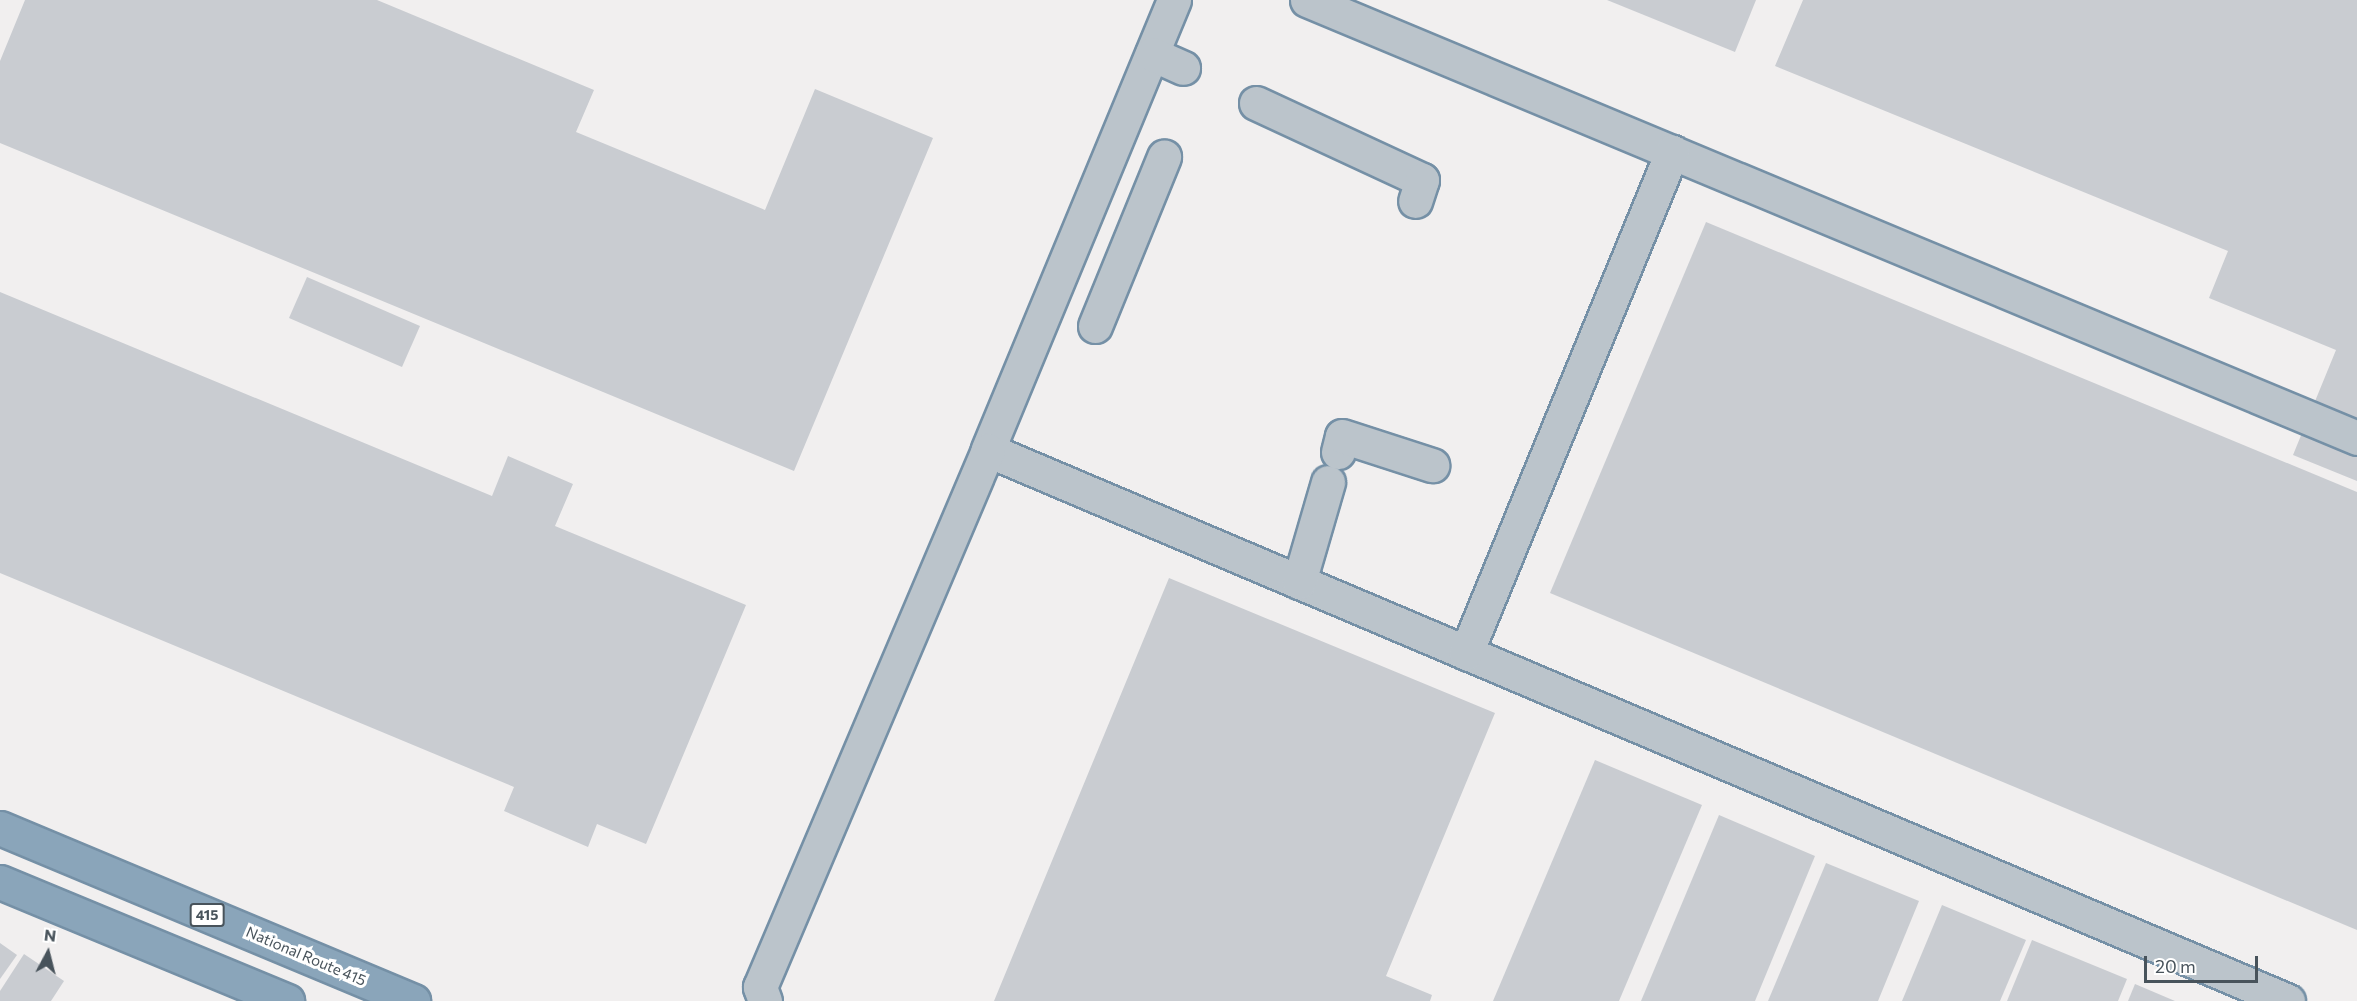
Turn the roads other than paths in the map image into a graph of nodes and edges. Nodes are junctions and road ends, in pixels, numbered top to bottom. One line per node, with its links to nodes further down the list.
1 (1174, 0): 3 (lane)
2 (1307, 0): 6 (lane)
3 (1152, 54): 4 (lane); 11 (lane)
4 (1182, 68)
5 (1256, 103): 8 (lane)
6 (1672, 152): 10 (lane); 16 (lane)
7 (1164, 157): 9 (lane)
8 (1415, 201)
9 (1095, 326)
10 (2357, 438)
11 (988, 450): 15 (lane); 21 (lane)
12 (1338, 452): 13 (lane)
13 (1432, 465)
14 (1328, 482): 15 (lane)
15 (1299, 582): 16 (lane)
16 (1466, 653): 22 (lane)
17 (0, 828): 20 (highway, National Route 415 / 415)
18 (0, 882): 19 (highway)
19 (287, 1001)
20 (413, 1001)
21 (765, 1001)
22 (2288, 1001)

